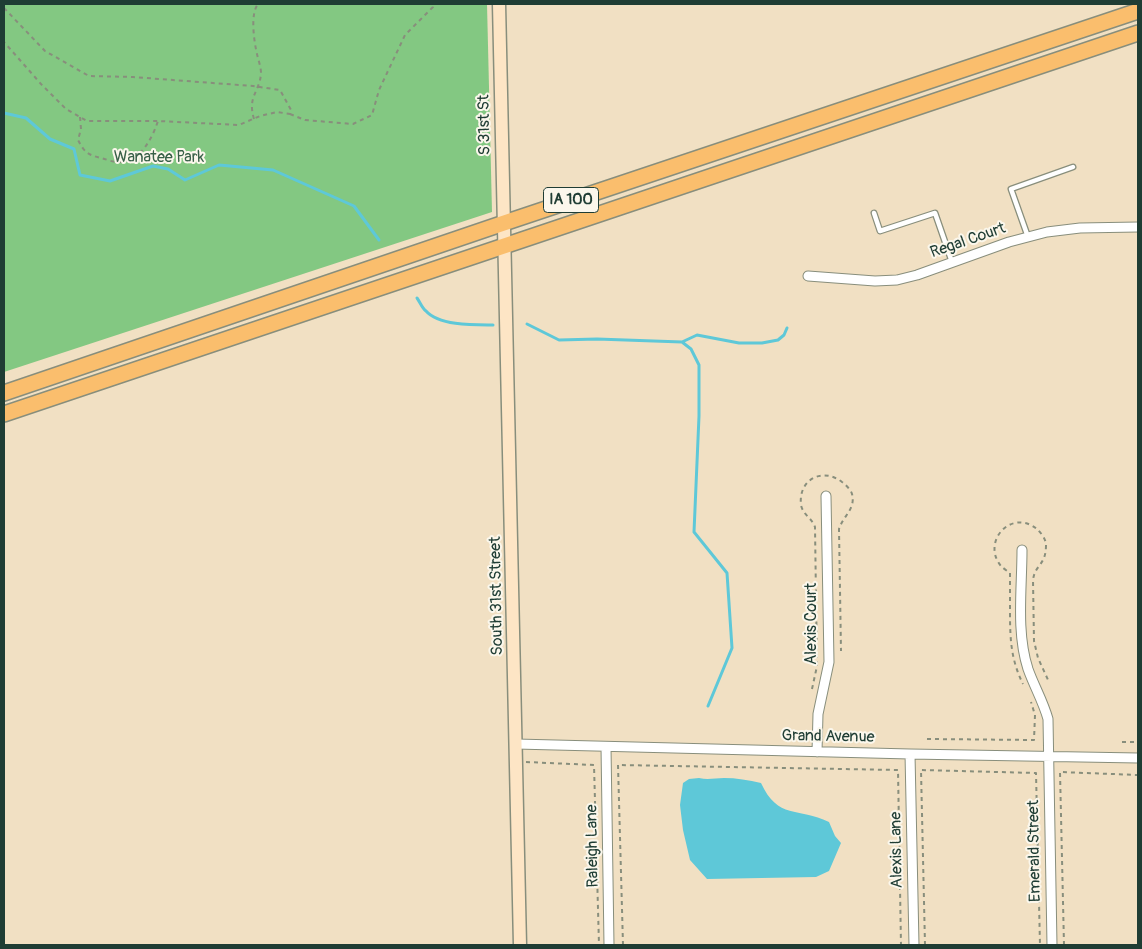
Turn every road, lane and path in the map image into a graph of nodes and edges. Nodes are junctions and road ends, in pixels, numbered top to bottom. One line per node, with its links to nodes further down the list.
1 (258, 4): 8 (path)
2 (433, 4): 9 (path)
3 (499, 4): 15 (street, S 31st St)
4 (4, 8): 8 (path)
5 (1138, 11): 15 (highway, IA 100)
6 (1138, 33): 18 (highway, IA 100)
7 (4, 42): 10 (path)
8 (257, 87): 9 (path); 11 (path)
9 (290, 114): 11 (path)
10 (80, 117): 12 (path); 12 (path)
11 (254, 119): 12 (path)
12 (158, 122)
13 (1073, 167): 17 (lane)
14 (874, 213): 19 (lane)
15 (504, 223): 18 (street, S 31st St); 21 (highway, IA 100)
16 (1138, 227): 17 (street, Regal Court)
17 (1028, 237): 19 (street, Regal Court)
18 (505, 245): 22 (highway, IA 100); 27 (street, South 31st Street)
19 (952, 262): 20 (street, Regal Court)
20 (808, 276)
21 (4, 393)
22 (4, 414)
23 (826, 496): 29 (street, Alexis Court)
24 (1022, 550): 31 (street, Emerald Street)
25 (1122, 742): 26 (path)
26 (1138, 742)
27 (516, 744): 28 (street, Grand Avenue); 35 (street, South 31st Street)
28 (606, 747): 29 (street, Grand Avenue); 37 (street, Raleigh Lane)
29 (817, 752): 30 (street, Grand Avenue)
30 (910, 754): 31 (street, Grand Avenue); 42 (street, Alexis Lane)
31 (1047, 756): 32 (street, Grand Avenue); 45 (street, Emerald Street)
32 (1138, 758)
33 (524, 762): 36 (path)
34 (1138, 775): 46 (path)
35 (520, 945)
36 (599, 945)
37 (609, 945)
38 (622, 945): 41 (path)
39 (690, 945): 40 (path)
40 (733, 945)
41 (901, 945)
42 (914, 945)
43 (925, 945): 44 (path)
44 (1040, 945)
45 (1052, 945)
46 (1064, 945)

